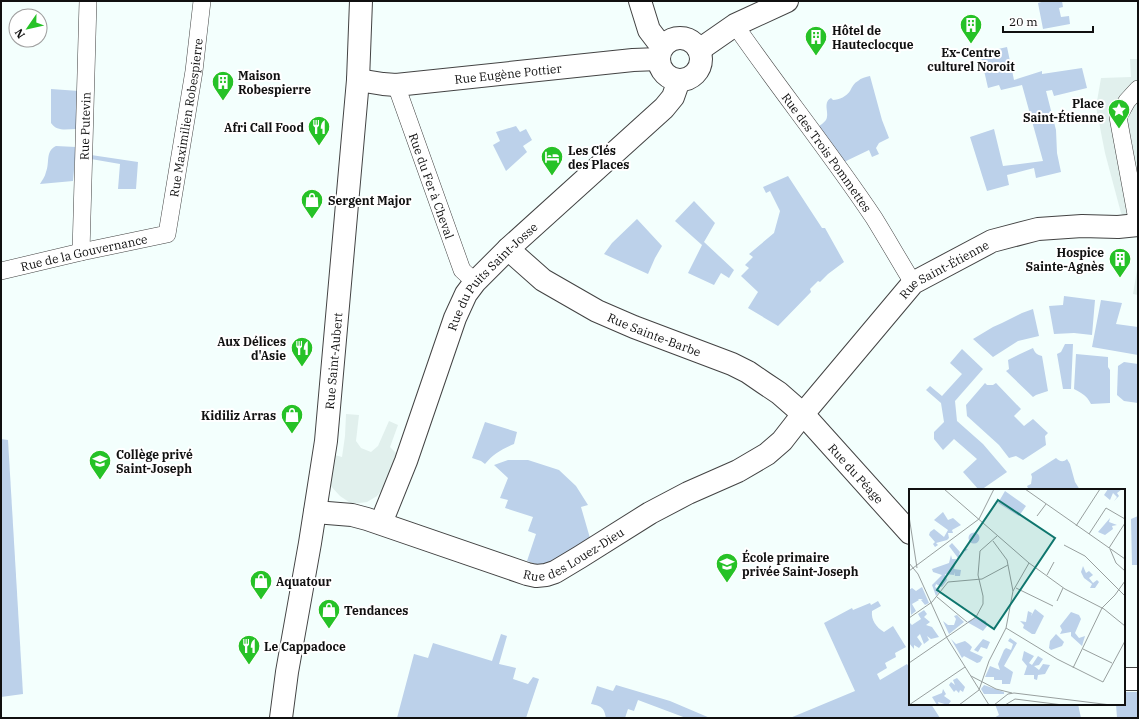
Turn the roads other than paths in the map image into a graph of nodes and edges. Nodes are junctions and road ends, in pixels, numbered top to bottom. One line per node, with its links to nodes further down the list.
1 (88, 1): 16 (lane, Rue Putevin)
2 (202, 1): 14 (lane, Rue Maximilien Robespierre)
3 (361, 1): 9 (street, Rue Saint-Aubert)
4 (640, 1): 8 (street)
5 (787, 1): 6 (street)
6 (736, 25): 7 (street); 19 (lane, Rue des Trois Pommettes)
7 (699, 50): 8 (street); 10 (street)
8 (660, 53): 10 (street); 11 (street, Rue Eugène Pottier)
9 (358, 80): 11 (street, Rue Eugène Pottier); 21 (street, Rue Saint-Aubert)
10 (679, 80): 15 (street, Rue du Puits Saint-Josse)
11 (396, 85): 18 (lane, Rue du Fer à Cheval)
12 (1138, 89): 13 (lane)
13 (1138, 225): 19 (street, Rue Saint-Étienne)
14 (167, 234): 16 (lane, Rue de la Gouvernance)
15 (508, 249): 18 (street, Rue du Puits Saint-Josse); 20 (street, Rue Sainte-Barbe)
16 (81, 252): 17 (lane, Rue de la Gouvernance)
17 (1, 271)
18 (475, 282): 22 (street, Rue du Puits Saint-Josse)
19 (913, 283): 20 (street, Rue Saint-Étienne)
20 (803, 414): 22 (street, Rue des Louez-Dieu); 23 (street, Rue du Péage)
21 (315, 512): 22 (street, Rue des Louez-Dieu); 26 (street, Rue Saint-Aubert)
22 (381, 524)
23 (909, 532)
24 (1125, 679): 25 (street)
25 (1138, 679)
26 (281, 718)

